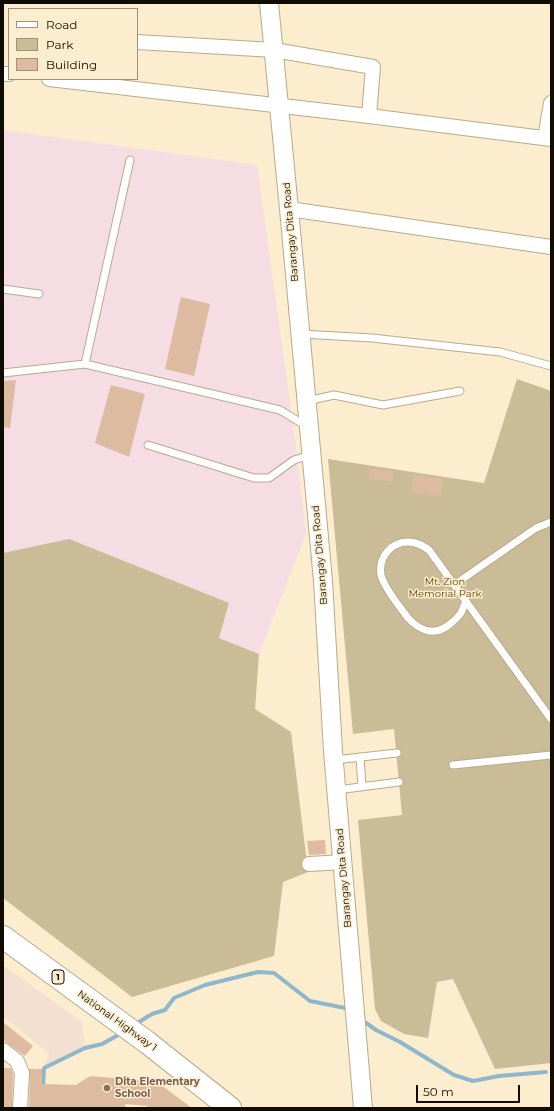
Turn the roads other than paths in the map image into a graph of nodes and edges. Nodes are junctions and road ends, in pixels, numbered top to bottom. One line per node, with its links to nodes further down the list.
1 (269, 3): 3 (street, Barangay Dita Road)
2 (138, 42): 3 (street)
3 (274, 50): 6 (street, Barangay Dita Road); 7 (street)
4 (58, 80): 6 (street)
5 (551, 103): 8 (street)
6 (279, 106): 7 (street); 10 (street, Barangay Dita Road)
7 (369, 116): 8 (street)
8 (548, 138)
9 (130, 160): 15 (lane)
10 (289, 209): 11 (street); 14 (street, Barangay Dita Road)
11 (551, 247)
12 (3, 289): 13 (lane)
13 (39, 294)
14 (301, 334): 16 (lane); 19 (street, Barangay Dita Road)
15 (85, 364): 17 (lane); 20 (lane)
16 (551, 366)
17 (3, 373)
18 (460, 391): 19 (lane)
19 (307, 401): 20 (street, Barangay Dita Road)
20 (309, 428): 22 (street, Barangay Dita Road)
21 (148, 445): 22 (lane)
22 (312, 455): 30 (street, Barangay Dita Road)
23 (551, 522): 24 (lane)
24 (454, 585): 25 (lane); 25 (lane)
25 (466, 601): 26 (lane)
26 (551, 718)
27 (396, 753): 29 (lane)
28 (551, 755): 31 (lane)
29 (360, 757): 30 (lane); 33 (lane)
30 (334, 760): 34 (street, Barangay Dita Road)
31 (452, 765)
32 (399, 782): 33 (lane)
33 (362, 787): 34 (lane)
34 (336, 790): 35 (street, Barangay Dita Road)
35 (343, 862): 36 (street); 41 (street, Barangay Dita Road)
36 (309, 864)
37 (3, 937): 40 (highway, National Highway 1 / 1)
38 (3, 1050): 39 (street)
39 (20, 1108)
40 (230, 1108)
41 (363, 1108)

